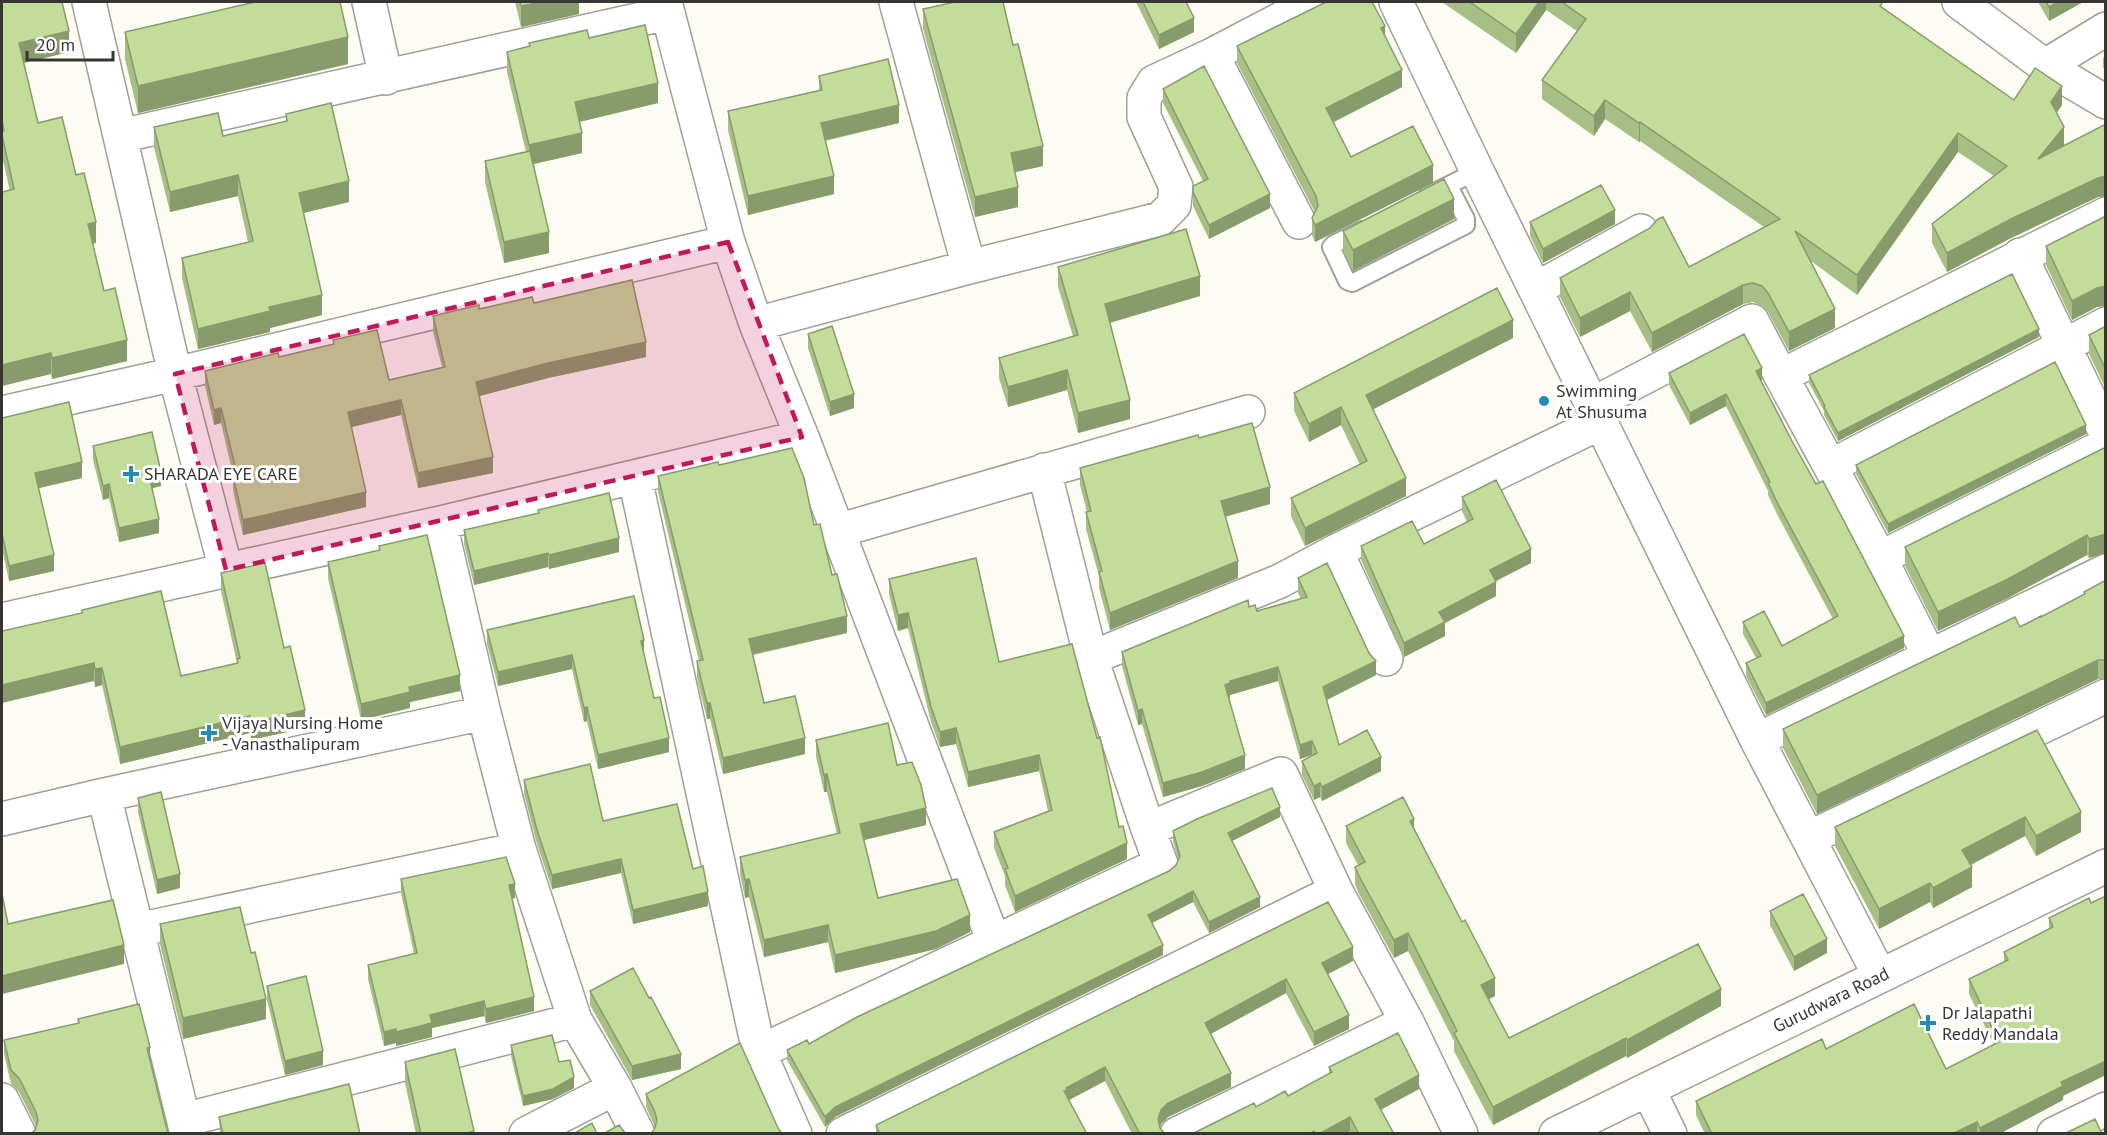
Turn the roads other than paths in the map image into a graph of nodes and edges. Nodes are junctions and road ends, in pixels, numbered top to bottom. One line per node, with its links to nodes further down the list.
1 (89, 2): 13 (street)
2 (369, 2): 11 (street)
3 (896, 2): 22 (street)
4 (1313, 2): 9 (street)
5 (1396, 2): 14 (street)
6 (1959, 2): 10 (street)
7 (666, 8): 11 (street); 20 (street)
8 (2106, 29): 10 (street)
9 (1212, 55): 17 (street); 22 (street)
10 (2046, 66): 12 (street)
11 (386, 78): 13 (street)
12 (2106, 102)
13 (120, 136): 27 (street)
14 (1463, 178): 15 (lane); 18 (lane); 23 (street)
15 (1418, 201)
16 (2106, 214): 21 (street)
17 (1299, 222)
18 (1376, 223)
19 (1641, 231): 23 (street)
20 (728, 243): 24 (street); 27 (street)
21 (2020, 255): 26 (street); 28 (street)
22 (969, 267): 24 (street)
23 (1536, 289): 31 (street)
24 (756, 324): 33 (street)
25 (2106, 324): 26 (street)
26 (2064, 346): 32 (street); 35 (street)
27 (175, 374): 30 (street); 42 (street)
28 (1781, 376): 31 (street); 35 (street)
29 (1248, 412): 36 (street)
30 (2, 413)
31 (1598, 413): 40 (street); 50 (street)
32 (2106, 433)
33 (802, 437): 37 (street); 39 (street)
34 (2106, 445): 41 (street)
35 (1831, 466): 41 (street)
36 (1044, 470): 39 (street); 46 (street)
37 (635, 478): 38 (street); 63 (street)
38 (440, 523): 42 (street); 49 (street)
39 (837, 531): 59 (street)
40 (1336, 550): 46 (street); 47 (street)
41 (1880, 558): 45 (street)
42 (226, 570): 44 (street)
43 (2106, 572): 45 (street)
44 (2, 620)
45 (1930, 657): 50 (street)
46 (1092, 658): 53 (street)
47 (1386, 659)
48 (2106, 696): 54 (street)
49 (484, 713): 51 (street); 55 (street)
50 (1757, 740): 54 (street)
51 (104, 795): 52 (street); 58 (street)
52 (2, 819)
53 (1148, 829): 57 (street); 59 (street)
54 (1809, 838): 60 (street)
55 (519, 849): 58 (street); 61 (street)
56 (2106, 866): 60 (street, Gurudwara Road)
57 (1336, 891): 62 (street); 73 (street)
58 (138, 930): 68 (street)
59 (994, 942): 63 (street)
60 (1880, 976): 65 (street, Gurudwara Road)
61 (575, 1020): 64 (street); 68 (street)
62 (1407, 1022): 74 (street); 75 (street)
63 (759, 1052): 72 (street)
64 (615, 1089): 70 (street); 71 (street)
65 (1648, 1089): 76 (street, Gurudwara Road); 77 (street)
66 (2, 1100): 69 (street)
67 (2104, 1114): 78 (street)
68 (185, 1127)
69 (19, 1134)
70 (526, 1134)
71 (638, 1134)
72 (795, 1134)
73 (843, 1134)
74 (1176, 1134)
75 (1461, 1134)
76 (1557, 1134)
77 (1670, 1134)
78 (2054, 1134)

